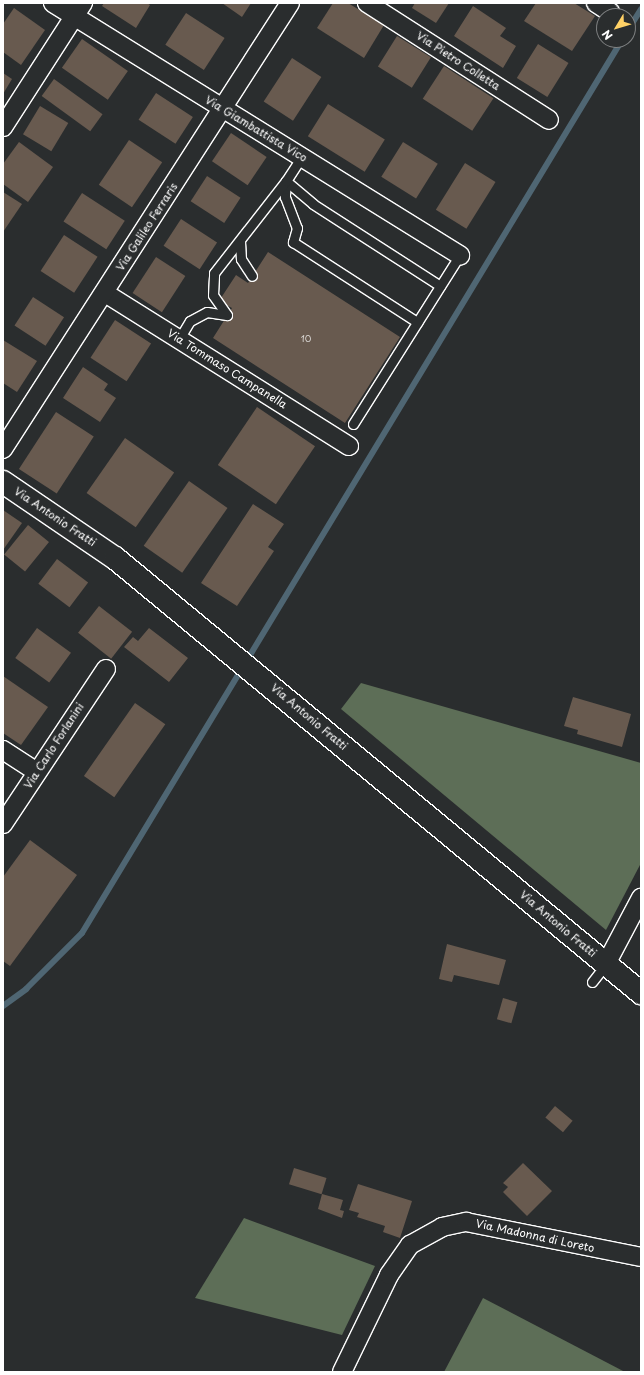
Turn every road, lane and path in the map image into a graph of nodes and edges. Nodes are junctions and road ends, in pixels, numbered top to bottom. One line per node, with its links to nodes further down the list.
1 (53, 3): 4 (street, Via Giambattista Vico)
2 (290, 3): 5 (street, Via Galileo Ferraris)
3 (366, 3): 6 (street, Via Pietro Colletta)
4 (79, 10): 5 (street, Via Giambattista Vico); 7 (street)
5 (223, 108): 8 (street, Via Giambattista Vico); 14 (street, Via Galileo Ferraris)
6 (549, 120)
7 (3, 127)
8 (302, 156): 9 (lane); 11 (street, Via Giambattista Vico)
9 (286, 181): 10 (lane); 13 (lane); 15 (lane)
10 (240, 241): 12 (lane); 16 (lane)
11 (460, 255): 13 (lane)
12 (252, 276)
13 (440, 286): 15 (lane)
14 (105, 293): 16 (street, Via Tommaso Campanella); 19 (street, Via Galileo Ferraris)
15 (417, 322): 17 (lane)
16 (179, 339): 18 (street, Via Tommaso Campanella)
17 (353, 424)
18 (349, 446)
19 (3, 450)
20 (3, 482): 26 (street, Via Antonio Fratti)
21 (106, 669): 23 (street, Via Carlo Forlanini)
22 (3, 750): 23 (street)
23 (37, 772): 24 (street, Via Carlo Forlanini)
24 (3, 824)
25 (641, 898): 26 (street, Via Antonio Fratti)
26 (606, 964): 27 (lane); 28 (street, Via Antonio Fratti)
27 (592, 982)
28 (641, 993)
29 (641, 1257): 30 (street, Via Madonna di Loreto)
30 (342, 1372)

